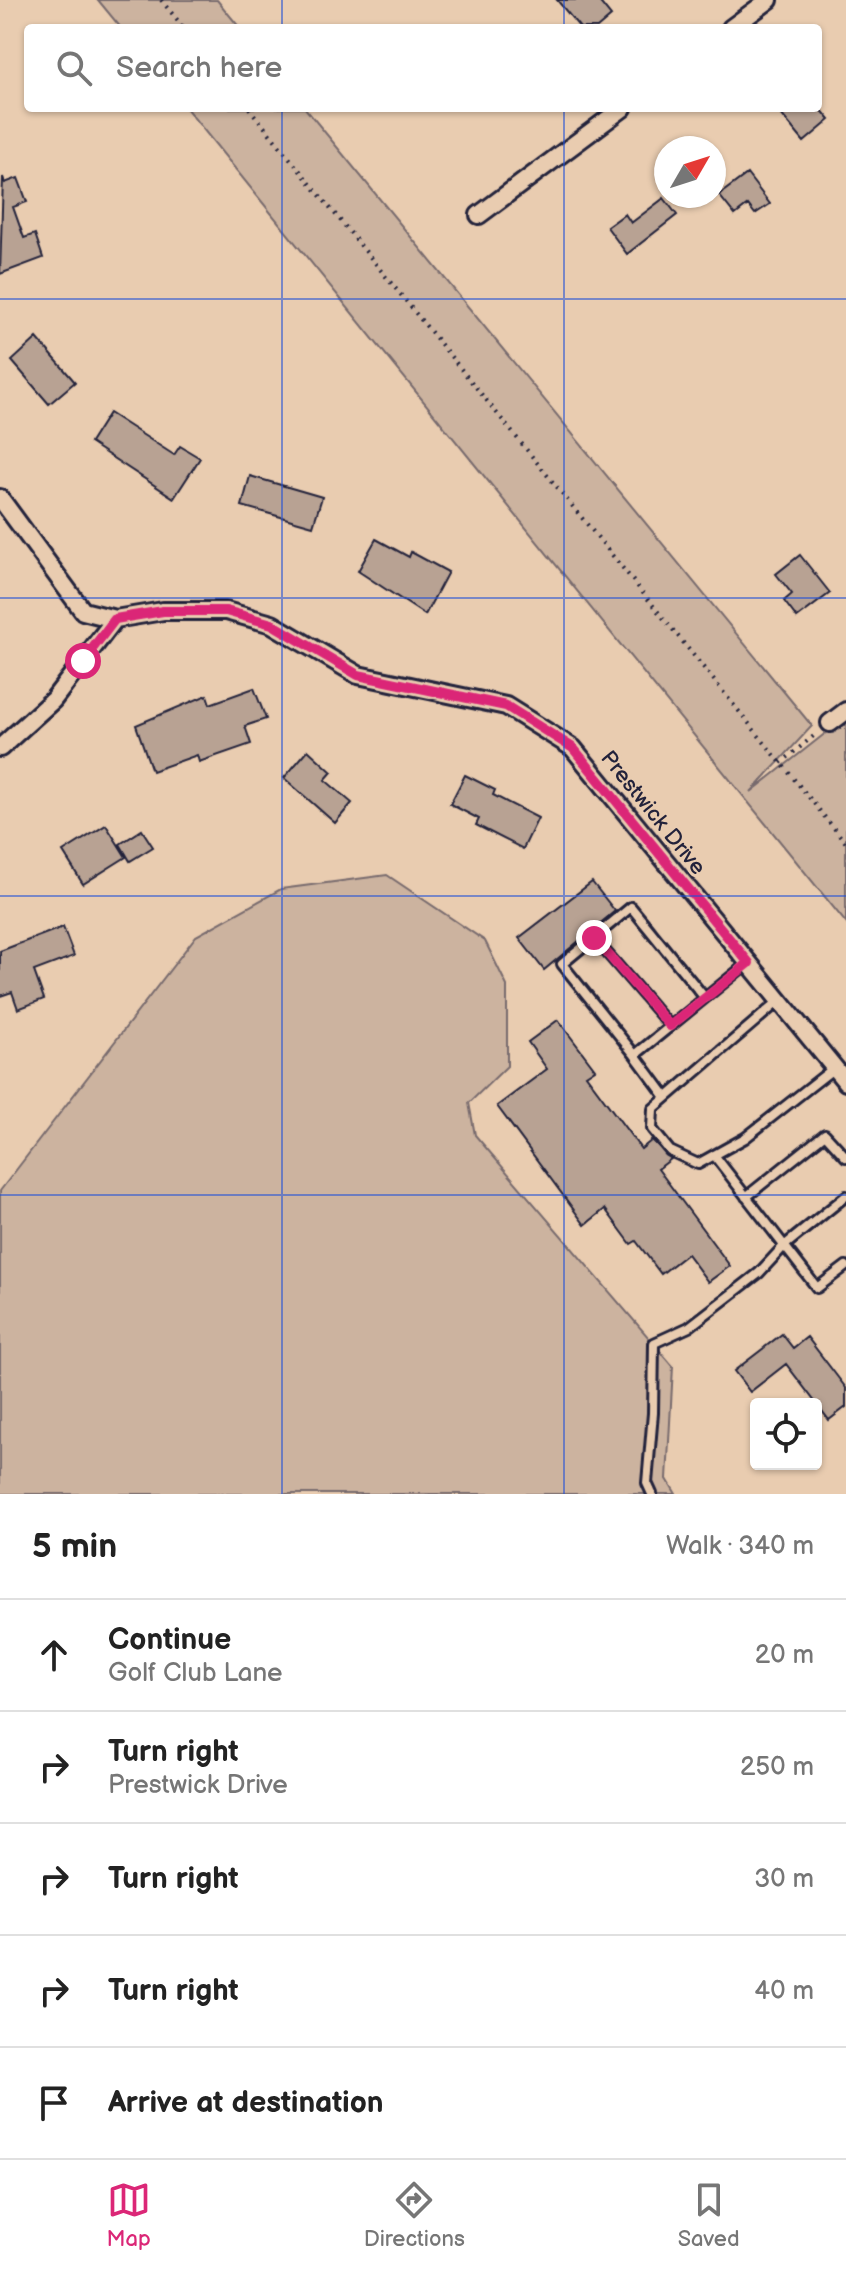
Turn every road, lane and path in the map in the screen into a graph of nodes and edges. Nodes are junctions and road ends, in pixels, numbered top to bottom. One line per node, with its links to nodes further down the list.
1 (161, 0): 3 (path)
2 (769, 0): 4 (street)
3 (181, 24)
4 (736, 24)
5 (252, 112): 13 (path)
6 (618, 112): 7 (street)
7 (479, 215)
8 (0, 498): 9 (street)
9 (115, 619): 12 (street); 16 (street, Prestwick Drive)
10 (846, 711): 11 (street)
11 (830, 723): 13 (path)
12 (0, 748)
13 (781, 763): 14 (path)
14 (846, 843)
15 (594, 938): 17 (lane); 19 (lane); 20 (lane)
16 (749, 963): 17 (lane); 18 (street, Prestwick Drive)
17 (705, 998): 19 (lane)
18 (779, 1000): 21 (street, Prestwick Drive); 23 (lane)
19 (670, 1026): 20 (lane)
20 (635, 1055): 23 (lane)
21 (834, 1068): 22 (street, Prestwick Drive); 24 (lane)
22 (846, 1082)
23 (666, 1097): 24 (lane)
24 (714, 1155): 27 (lane)
25 (846, 1157): 27 (lane)
26 (846, 1196): 28 (lane)
27 (746, 1197): 28 (lane)
28 (784, 1246): 29 (lane); 30 (lane)
29 (846, 1266)
30 (652, 1494)

